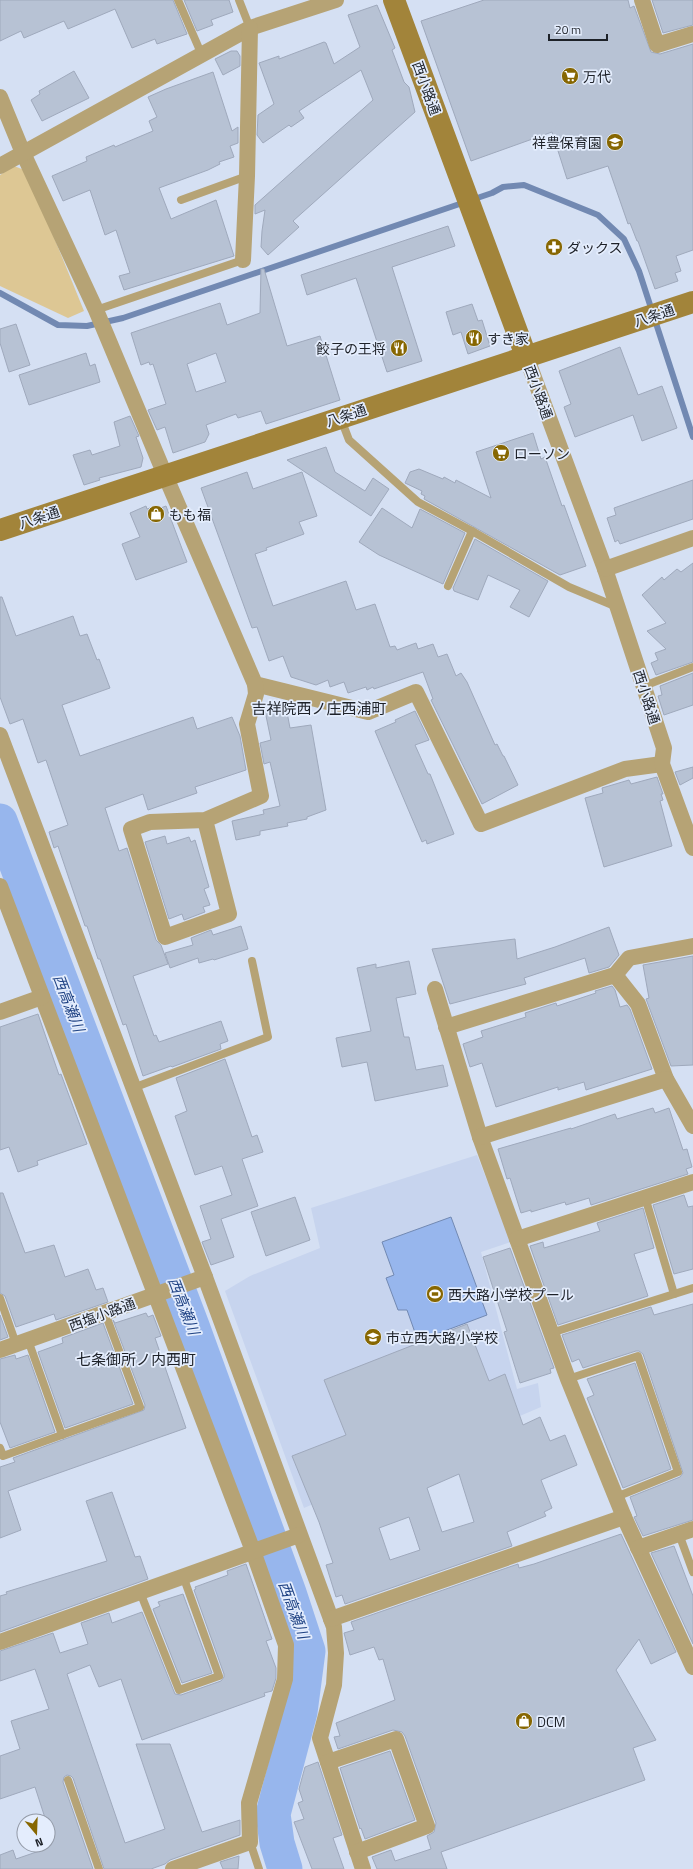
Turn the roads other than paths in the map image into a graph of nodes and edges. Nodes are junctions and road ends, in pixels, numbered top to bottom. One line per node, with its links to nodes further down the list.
1 (178, 0): 8 (lane)
2 (239, 0): 6 (lane)
3 (336, 0): 6 (street)
4 (394, 0): 17 (main road, 西小路通)
5 (642, 0): 7 (street)
6 (250, 28): 8 (street); 12 (street)
7 (693, 34)
8 (201, 54): 10 (street)
9 (0, 97): 10 (street)
10 (23, 153): 11 (street); 16 (street)
11 (0, 166)
12 (248, 176): 13 (lane); 14 (street)
13 (181, 200)
14 (243, 260): 16 (lane)
15 (693, 302): 17 (main road, 八条通)
16 (96, 310): 19 (street)
17 (526, 356): 18 (main road, 八条通); 23 (street, 西小路通)
18 (340, 417): 19 (main road, 八条通); 21 (lane)
19 (165, 476): 20 (main road, 八条通); 27 (street)
20 (0, 530)
21 (472, 531): 24 (lane); 25 (lane)
22 (693, 538): 23 (street)
23 (605, 569): 25 (street, 西小路通)
24 (448, 586)
25 (618, 607): 28 (street, 西小路通)
26 (693, 667): 28 (lane)
27 (255, 684): 30 (street); 31 (street)
28 (644, 686): 30 (street, 西小路通)
29 (0, 735): 42 (street)
30 (662, 764): 32 (street)
31 (205, 820): 31 (street)
32 (693, 848)
33 (0, 886): 38 (street)
34 (693, 946): 36 (street)
35 (252, 960): 42 (lane)
36 (615, 975): 40 (street); 41 (street)
37 (435, 989): 40 (street)
38 (42, 997): 39 (street); 51 (street)
39 (0, 1012)
40 (446, 1027): 44 (street)
41 (666, 1079): 43 (street); 44 (street)
42 (133, 1088): 48 (street)
43 (693, 1126)
44 (480, 1137): 47 (street)
45 (693, 1182): 46 (street)
46 (646, 1197): 47 (street); 50 (lane)
47 (517, 1238): 54 (street)
48 (205, 1277): 51 (street, 西塩小路通); 63 (street)
49 (693, 1288): 50 (lane)
50 (674, 1294): 54 (lane)
51 (156, 1295): 53 (street, 西塩小路通); 65 (street)
52 (0, 1298): 55 (lane)
53 (105, 1313): 55 (street, 西塩小路通); 58 (lane)
54 (551, 1333): 57 (street)
55 (22, 1342): 56 (street, 西塩小路通); 58 (lane)
56 (0, 1350)
57 (568, 1379): 60 (street); 60 (lane)
58 (62, 1435): 59 (lane)
59 (0, 1448)
60 (616, 1498): 61 (street)
61 (624, 1517): 64 (street); 69 (street)
62 (686, 1532): 64 (street); 66 (lane)
63 (299, 1535): 65 (street); 69 (street)
64 (638, 1548): 70 (street)
65 (253, 1551): 67 (street); 75 (street)
66 (693, 1572)
67 (183, 1576): 68 (street); 68 (lane)
68 (140, 1592): 71 (street)
69 (331, 1619): 73 (street)
70 (687, 1637): 72 (street)
71 (0, 1642)
72 (693, 1667)
73 (328, 1762): 76 (street); 76 (street)
74 (68, 1780): 77 (lane)
75 (250, 1842): 78 (street); 79 (lane)
76 (357, 1852): 80 (street)
77 (99, 1869)
78 (173, 1869)
79 (259, 1869)
80 (363, 1869)

